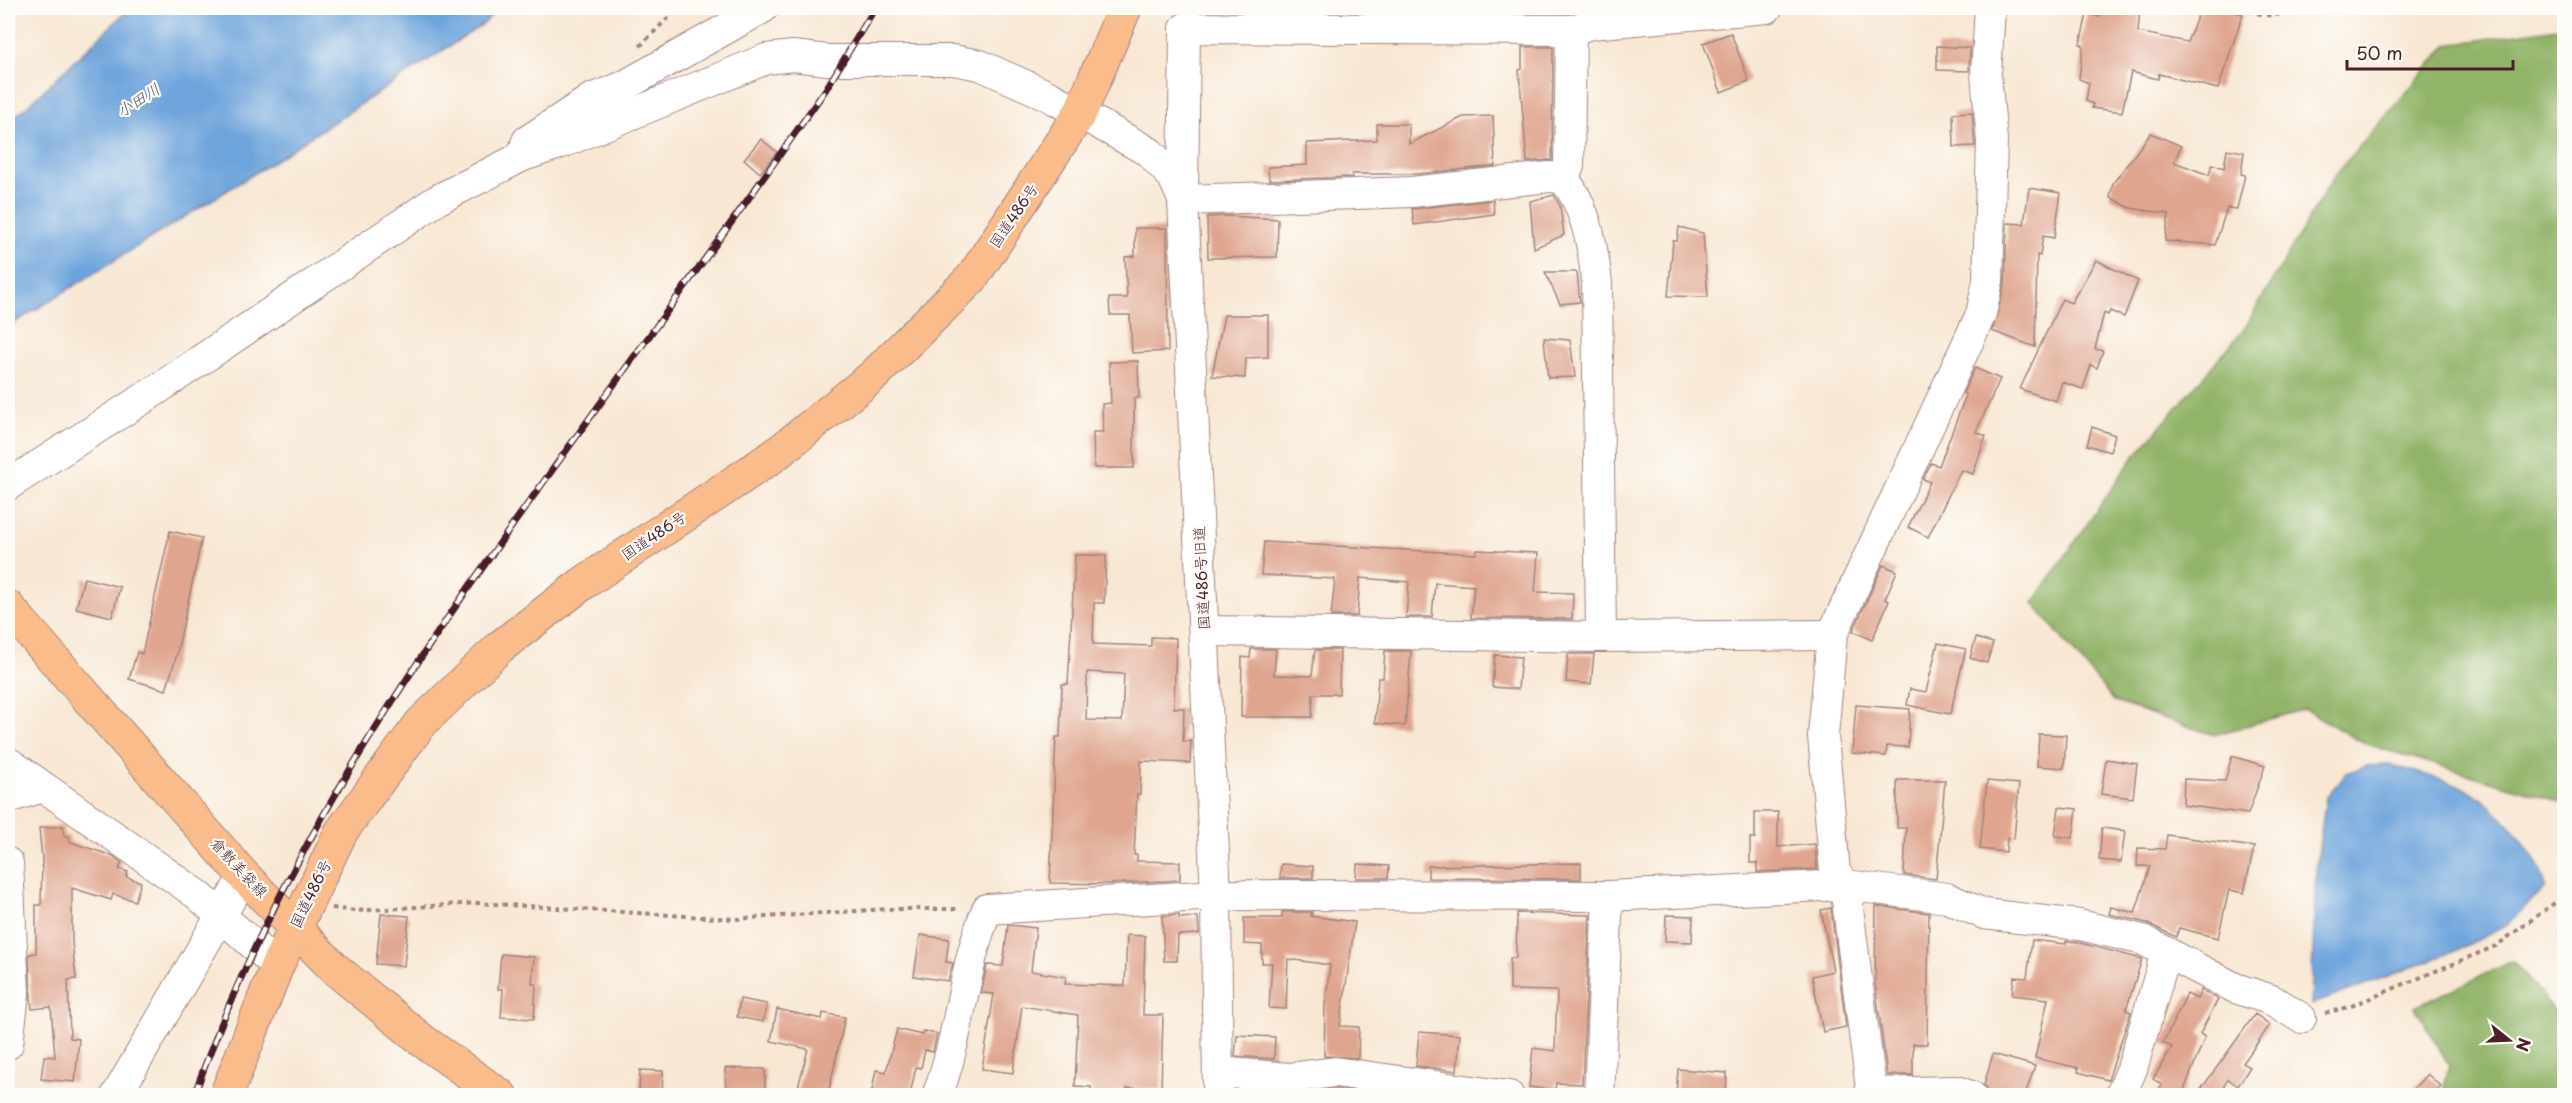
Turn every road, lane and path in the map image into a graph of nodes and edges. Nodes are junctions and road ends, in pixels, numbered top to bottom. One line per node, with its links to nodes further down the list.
1 (678, 8): 10 (path)
2 (764, 8): 11 (street)
3 (1125, 8): 12 (main road, 国道486号)
4 (1767, 8): 9 (street)
5 (1990, 8): 19 (street)
6 (2240, 8): 7 (path)
7 (2298, 8)
8 (1185, 18): 9 (street); 15 (street)
9 (1571, 30): 14 (street)
10 (612, 74): 11 (street)
11 (591, 99): 13 (street)
12 (1080, 113): 13 (street, 国道486号旧道); 15 (street, 国道486号旧道); 32 (main road, 国道486号)
13 (523, 156): 16 (street, 国道486号旧道)
14 (1563, 178): 15 (street); 20 (street)
15 (1183, 200): 18 (street, 国道486号旧道)
16 (8, 485)
17 (8, 607): 25 (main road, 倉敷美袋線)
18 (1205, 631): 20 (street); 27 (street, 国道486号旧道)
19 (1832, 635): 20 (street); 26 (street)
20 (1601, 637)
21 (8, 762): 22 (street)
22 (43, 787): 23 (street); 31 (street)
23 (8, 798)
24 (8, 863): 35 (street)
25 (244, 876): 31 (street); 32 (main road, 倉敷美袋線)
26 (1845, 885): 28 (street); 33 (street); 39 (street)
27 (1216, 895): 28 (street); 30 (street); 38 (street, 国道486号旧道)
28 (1608, 896): 45 (street)
29 (2565, 896): 36 (path)
30 (987, 909): 32 (path); 43 (street)
31 (219, 915): 34 (street); 40 (street)
32 (300, 916): 34 (main road, 国道486号); 42 (main road, 倉敷美袋線)
33 (2166, 953): 36 (street); 47 (street)
34 (277, 966): 41 (main road, 国道486号)
35 (11, 992): 37 (street)
36 (2301, 1018)
37 (8, 1044)
38 (1218, 1084): 44 (street)
39 (1872, 1094): 46 (street)
40 (116, 1095)
41 (226, 1095)
42 (501, 1095)
43 (937, 1095)
44 (1509, 1095)
45 (1600, 1095)
46 (1971, 1095)
47 (2120, 1095)

